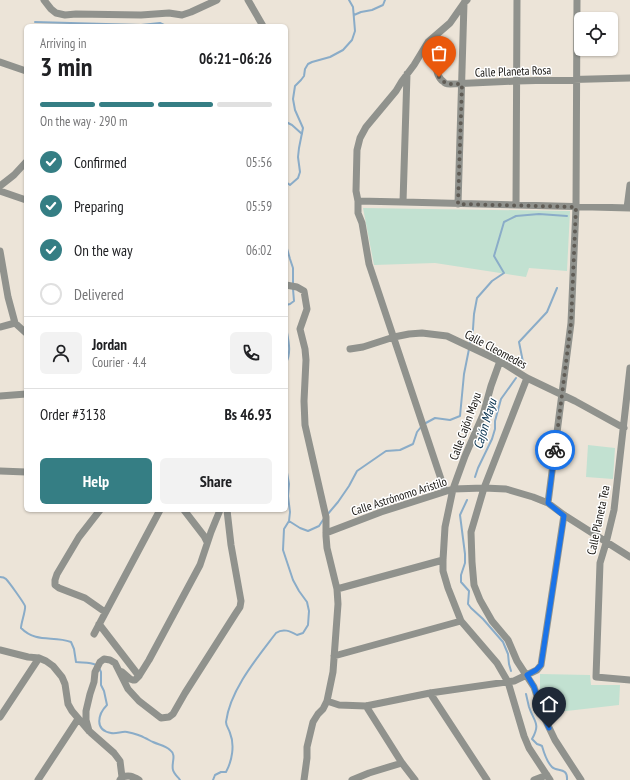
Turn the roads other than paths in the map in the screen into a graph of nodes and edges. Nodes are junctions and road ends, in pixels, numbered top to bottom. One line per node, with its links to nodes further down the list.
1 (44, 0): 2 (street)
2 (217, 0)
3 (248, 0): 7 (street)
4 (517, 0): 14 (street)
5 (577, 0): 13 (street)
6 (466, 1): 8 (street); 15 (street)
7 (262, 24)
8 (431, 40): 11 (street); 15 (street, Calle Planeta Rosa)
9 (0, 62): 10 (street)
10 (24, 70)
11 (407, 74): 21 (street); 22 (street)
12 (630, 78): 13 (street, Calle Planeta Rosa)
13 (577, 79): 14 (street, Calle Planeta Rosa); 25 (street)
14 (517, 81): 15 (street, Calle Planeta Rosa); 24 (street)
15 (462, 84): 23 (street)
16 (24, 164): 18 (street)
17 (630, 185): 26 (street)
18 (0, 186)
19 (0, 191): 20 (street)
20 (24, 199)
21 (358, 201): 22 (street); 32 (street)
22 (403, 202): 23 (street)
23 (458, 204): 24 (street)
24 (516, 205): 25 (street)
25 (576, 207): 26 (street); 38 (street)
26 (628, 208)
27 (0, 251): 29 (street)
28 (288, 285): 55 (street)
29 (15, 323): 30 (street); 31 (street)
30 (0, 327)
31 (24, 331)
32 (394, 337): 33 (street, Calle Cleomedes); 34 (street, Calle Cleomedes); 45 (street)
33 (350, 349)
34 (500, 362): 36 (street, Calle Cleomedes); 43 (street, Calle Cajón Mayu)
35 (630, 368): 40 (street, Calle Planeta Tea)
36 (527, 378): 38 (street, Calle Cleomedes); 44 (street)
37 (24, 394): 39 (street)
38 (562, 395): 40 (street, Calle Cleomedes); 46 (street)
39 (0, 396)
40 (624, 428): 57 (street, Calle Planeta Tea)
41 (0, 471): 42 (street)
42 (24, 472)
43 (453, 488): 44 (street, Calle Astrónomo Aristilo); 45 (street, Calle Astrónomo Aristilo); 59 (street, Calle Cajón Mayu)
44 (484, 488): 46 (street, Calle Astrónomo Aristilo); 69 (street)
45 (445, 491): 55 (street, Calle Astrónomo Aristilo)
46 (548, 503): 52 (street, Calle Astrónomo Aristilo)
47 (98, 512): 61 (street)
48 (159, 512): 61 (street)
49 (185, 512): 54 (street)
50 (219, 512): 53 (street)
51 (227, 512): 68 (street)
52 (564, 516): 57 (street, Calle Astrónomo Aristilo); 69 (street)
53 (214, 524): 54 (street); 56 (street)
54 (197, 528): 56 (street)
55 (326, 533): 60 (street)
56 (207, 542): 70 (street)
57 (606, 543): 58 (street, Calle Astrónomo Aristilo); 71 (street, Calle Planeta Tea)
58 (630, 557)
59 (443, 560): 60 (street); 62 (street, Calle Cajón Mayu)
60 (337, 589): 66 (street)
61 (105, 612): 63 (street)
62 (461, 621): 66 (street); 72 (street, Calle Cajón Mayu)
63 (99, 624): 64 (street); 70 (street)
64 (94, 634)
65 (0, 650): 67 (street)
66 (334, 656): 74 (street)
67 (40, 658): 76 (street); 77 (street)
68 (119, 669): 70 (street); 78 (street)
69 (527, 675): 72 (street); 89 (street)
70 (139, 676)
71 (630, 680)
72 (508, 682): 73 (street); 81 (street, Calle Cajón Mayu)
73 (430, 693): 75 (street); 87 (street)
74 (327, 701): 75 (street); 84 (street)
75 (366, 706): 79 (street)
76 (0, 717)
77 (78, 719): 78 (street); 82 (street)
78 (89, 731): 80 (street)
79 (402, 763): 85 (street); 86 (street)
80 (121, 778): 83 (street)
81 (548, 778): 88 (street)
82 (38, 780)
83 (139, 780)
84 (304, 780)
85 (352, 780)
86 (415, 780)
87 (487, 780)
88 (534, 780)
89 (581, 780)

